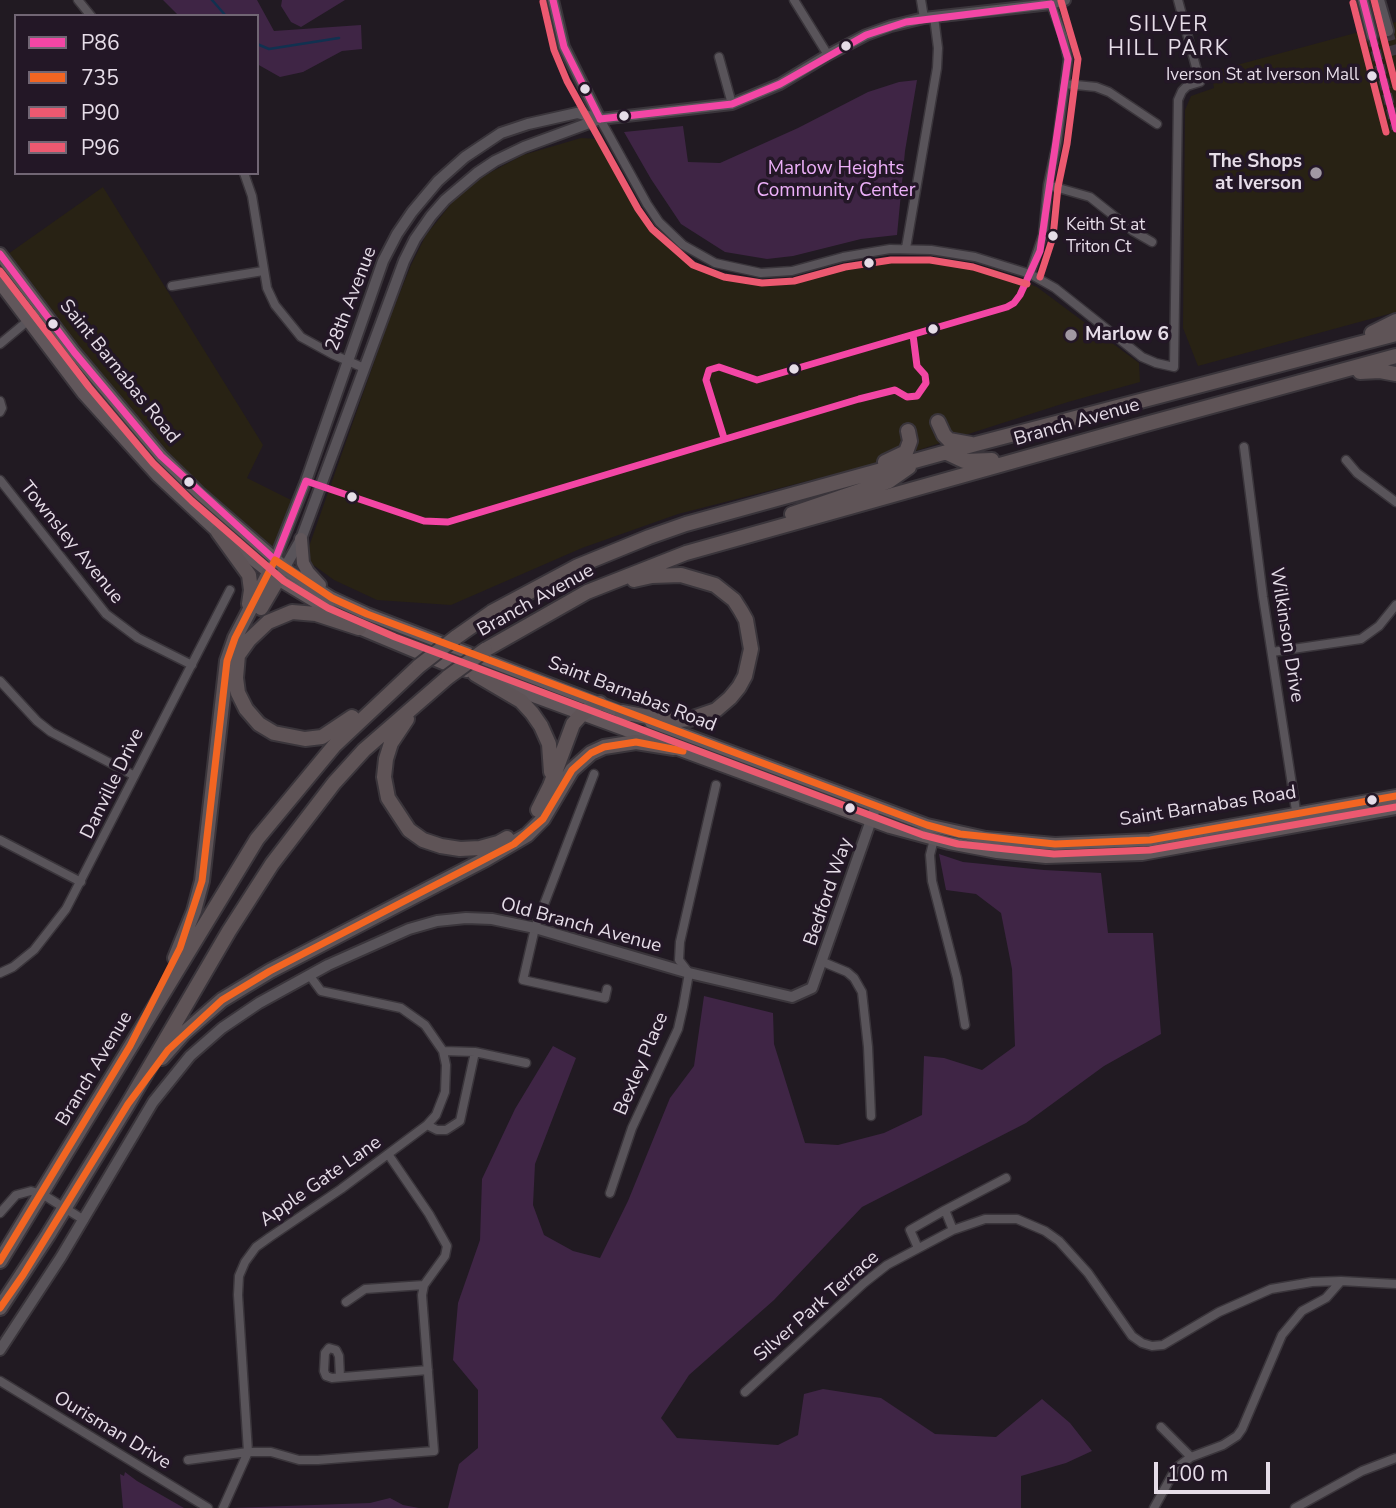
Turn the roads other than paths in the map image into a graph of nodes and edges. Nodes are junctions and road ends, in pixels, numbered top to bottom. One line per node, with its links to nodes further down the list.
1 (78, 0): 10 (street)
2 (553, 0): 17 (street)
3 (794, 0): 14 (street)
4 (921, 0): 11 (street)
5 (1065, 0): 9 (street, 28th Avenue)
6 (1178, 0): 28 (street)
7 (1363, 0): 13 (street)
8 (1380, 0): 12 (street)
9 (1050, 2): 11 (street, 28th Avenue); 16 (street)
10 (89, 14)
11 (929, 18): 14 (street, 28th Avenue); 25 (street)
12 (1388, 31)
13 (1372, 36)
14 (828, 54): 18 (street, 28th Avenue)
15 (719, 57): 18 (street)
16 (1066, 84): 21 (street); 23 (street)
17 (585, 92): 19 (street); 20 (street)
18 (732, 104): 20 (street, 28th Avenue)
19 (576, 113): 20 (street, 28th Avenue); 38 (street, 28th Avenue)
20 (600, 120): 25 (street); 39 (street, 28th Avenue)
21 (1157, 124)
22 (245, 175): 27 (street)
23 (1048, 185): 24 (street); 28 (street)
24 (1152, 242)
25 (906, 248): 28 (street)
26 (0, 254): 31 (main road, Saint Barnabas Road)
27 (264, 271): 30 (street); 38 (street)
28 (1030, 274)
29 (0, 283): 32 (main road, Saint Barnabas Road)
30 (172, 286)
31 (42, 309): 32 (street); 58 (main road, Saint Barnabas Road)
32 (28, 320): 35 (street); 55 (main road, Saint Barnabas Road)
33 (1396, 321): 36 (highway)
34 (1396, 334): 36 (highway, Branch Avenue)
35 (0, 344)
36 (1327, 352): 46 (highway, Branch Avenue)
37 (1396, 356): 41 (highway, Branch Avenue)
38 (347, 361): 39 (street); 58 (street, 28th Avenue)
39 (364, 368): 57 (street, 28th Avenue)
40 (1396, 374): 41 (highway)
41 (1303, 382): 48 (highway, Branch Avenue)
42 (0, 401): 43 (street)
43 (0, 412)
44 (938, 422): 46 (highway)
45 (908, 431): 53 (highway)
46 (976, 444): 49 (highway, Branch Avenue)
47 (1244, 447): 65 (street, Wilkinson Drive)
48 (1045, 452): 49 (highway); 56 (highway, Branch Avenue)
49 (947, 453): 51 (highway, Branch Avenue)
50 (1346, 460): 54 (street)
51 (913, 462): 53 (highway, Branch Avenue); 56 (highway)
52 (0, 480): 67 (street, Townsley Avenue)
53 (815, 488): 70 (highway, Branch Avenue, bridge)
54 (1396, 502)
55 (218, 532): 58 (main road, Saint Barnabas Road); 63 (highway)
56 (733, 538): 62 (highway, Branch Avenue)
57 (301, 540): 58 (street, 28th Avenue); 60 (main road)
58 (277, 570): 60 (main road, Saint Barnabas Road); 63 (highway); 64 (main road, Saint Barnabas Road); 66 (highway)
59 (230, 590): 67 (street, Danville Drive)
60 (332, 598): 72 (main road, Saint Barnabas Road)
61 (1396, 605): 65 (street)
62 (558, 609): 71 (highway, Branch Avenue, bridge); 73 (highway)
63 (248, 613): 97 (highway)
64 (359, 628): 66 (highway); 68 (main road, Saint Barnabas Road)
65 (1272, 652): 83 (street, Wilkinson Drive)
66 (238, 655): 70 (highway)
67 (192, 665): 77 (street, Danville Drive)
68 (475, 674): 74 (main road, Saint Barnabas Road); 79 (highway)
69 (0, 681): 77 (street)
70 (401, 681): 97 (highway, Branch Avenue)
71 (430, 691): 79 (highway); 101 (highway, Branch Avenue)
72 (600, 703): 73 (main road, Saint Barnabas Road); 74 (highway)
73 (622, 712): 81 (main road, Saint Barnabas Road)
74 (582, 714): 75 (main road, Saint Barnabas Road); 79 (highway)
75 (674, 748): 84 (main road, Saint Barnabas Road); 101 (highway)
76 (594, 774): 89 (street)
77 (133, 775): 88 (street, Danville Drive)
78 (716, 785): 92 (street, Bexley Place)
79 (546, 794)
80 (1396, 796): 83 (main road, Saint Barnabas Road)
81 (876, 806): 83 (main road, Saint Barnabas Road); 84 (street, Bedford Way)
82 (1396, 808): 85 (main road, Saint Barnabas Road)
83 (1296, 813): 85 (street, Wilkinson Drive)
84 (872, 820): 86 (main road, Saint Barnabas Road); 90 (street, Bedford Way)
85 (1299, 827): 86 (main road, Saint Barnabas Road)
86 (934, 839): 96 (street)
87 (0, 840): 88 (street)
88 (81, 882): 91 (street, Danville Drive)
89 (535, 928): 92 (street, Old Branch Avenue); 93 (street, Old Branch Avenue); 95 (street)
90 (823, 962): 94 (street, Bedford Way); 102 (street)
91 (0, 973)
92 (689, 973): 94 (street, Old Branch Avenue); 106 (street, Bexley Place)
93 (310, 976): 98 (street); 111 (street, Old Branch Avenue)
94 (812, 988)
95 (607, 989)
96 (965, 1025)
97 (130, 1046): 107 (highway, Branch Avenue)
98 (443, 1051): 99 (street); 103 (street, Apple Gate Lane)
99 (475, 1052): 100 (street); 103 (street)
100 (526, 1063)
101 (128, 1104): 108 (highway, Branch Avenue)
102 (872, 1116)
103 (427, 1125): 104 (street, Apple Gate Lane)
104 (388, 1154): 117 (street); 126 (street, Apple Gate Lane)
105 (1006, 1178): 109 (street)
106 (610, 1193)
107 (42, 1194): 108 (street); 110 (street); 114 (highway, Branch Avenue)
108 (64, 1208): 111 (street); 119 (highway, Branch Avenue)
109 (945, 1210): 112 (street); 113 (street)
110 (0, 1213)
111 (84, 1220): 120 (street, Old Branch Avenue)
112 (953, 1230): 113 (street, Silver Park Terrace); 115 (street, Silver Park Terrace)
113 (918, 1248): 124 (street, Silver Park Terrace)
114 (0, 1261)
115 (1340, 1281): 116 (street); 127 (street)
116 (1396, 1284)
117 (424, 1285): 118 (street); 121 (street)
118 (346, 1302)
119 (0, 1308)
120 (0, 1350)
121 (428, 1370): 122 (street); 126 (street)
122 (340, 1377)
123 (0, 1381): 130 (street, Ourisman Drive)
124 (745, 1392)
125 (1161, 1427): 127 (street)
126 (248, 1452): 129 (street); 131 (street, Apple Gate Lane)
127 (1191, 1457): 132 (street)
128 (1396, 1458): 133 (street)
129 (188, 1460)
130 (208, 1508)
131 (223, 1508)
132 (1154, 1508)
133 (1295, 1508)

